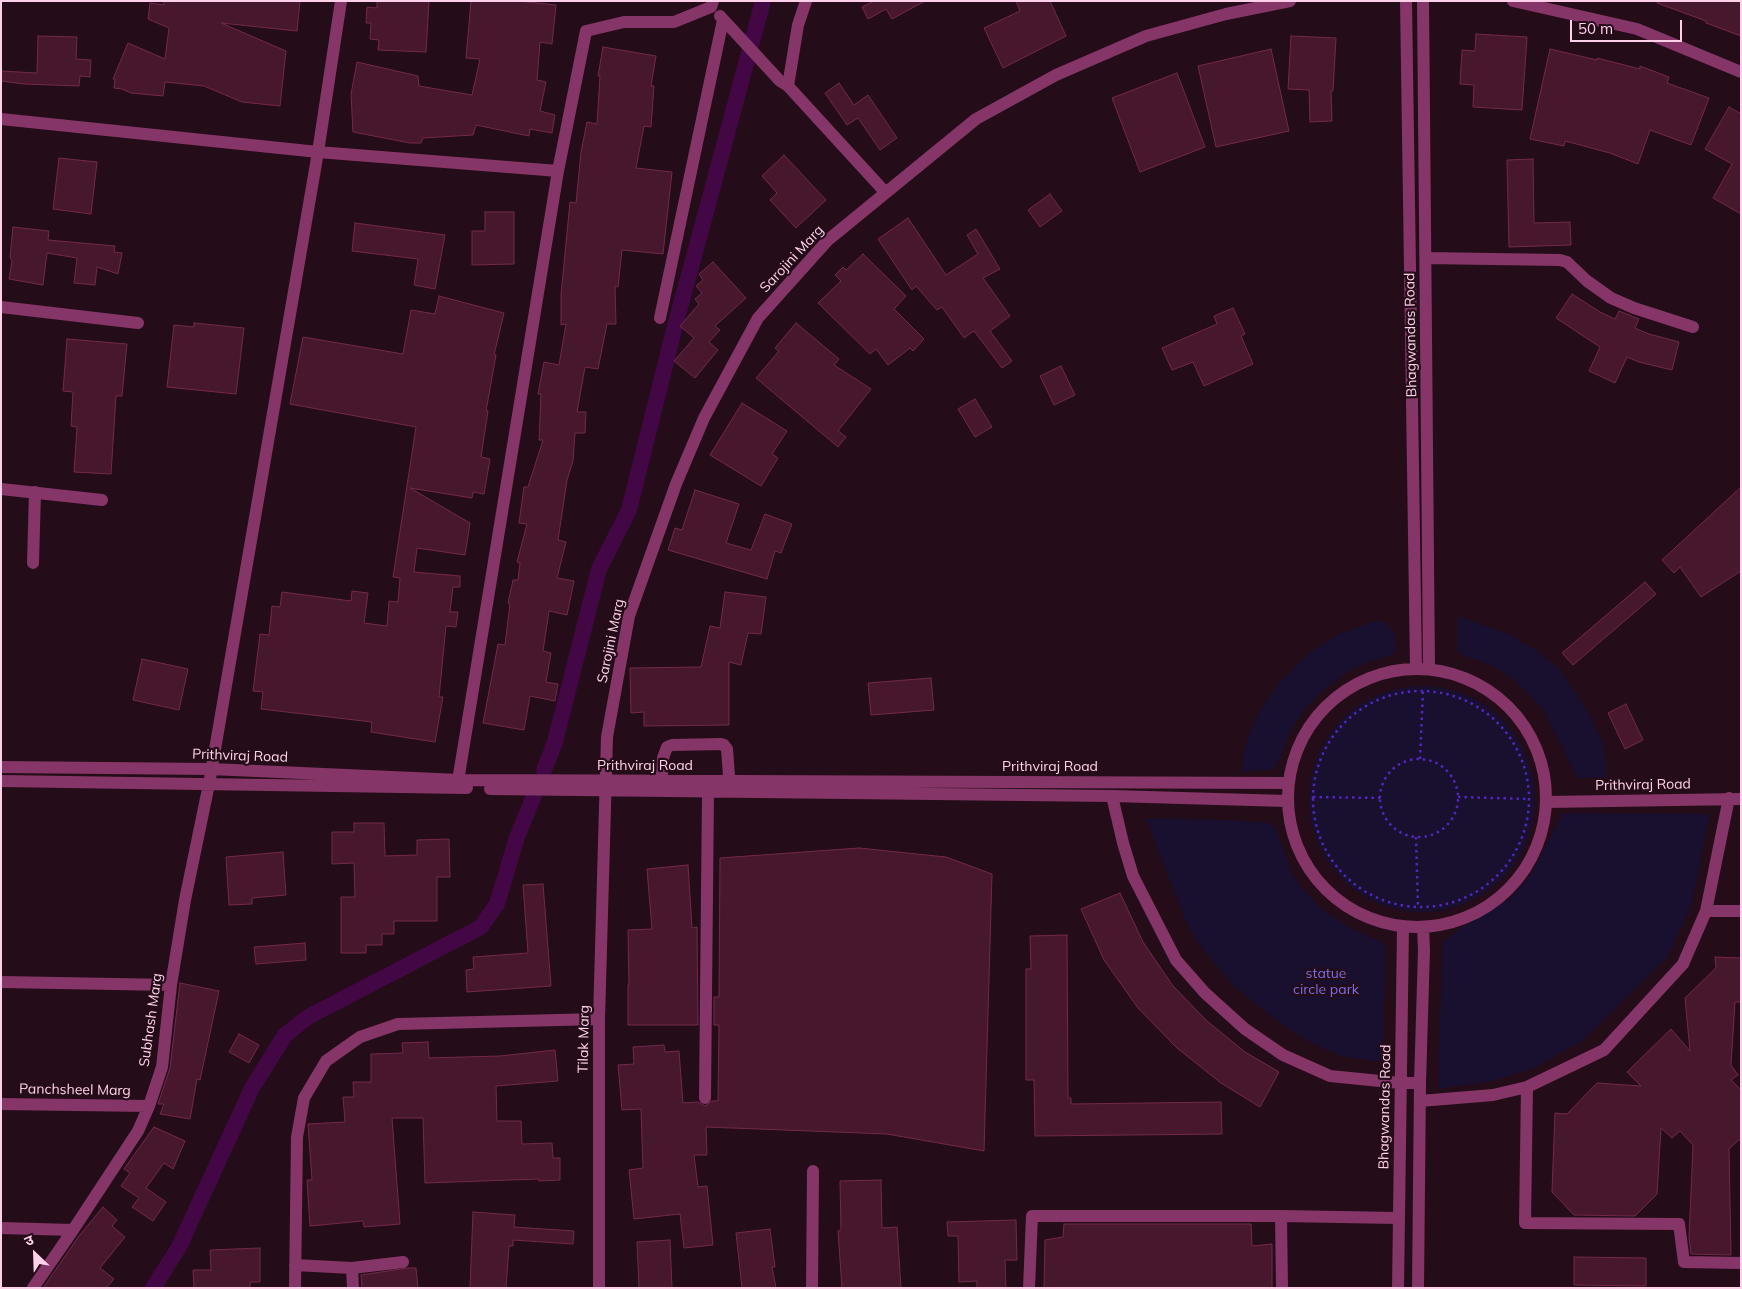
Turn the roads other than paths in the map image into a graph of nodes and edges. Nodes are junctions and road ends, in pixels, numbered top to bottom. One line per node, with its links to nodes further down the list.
1 (341, 1): 12 (street, Subhash Marg)
2 (806, 1): 10 (street)
3 (1290, 1): 14 (street, Sarojini Marg)
4 (1406, 1): 24 (street, Bhagwandas Road)
5 (1423, 1): 15 (street, Bhagwandas Road)
6 (1512, 1): 9 (street)
7 (710, 3): 8 (street); 13 (street)
8 (724, 20): 10 (street); 17 (street)
9 (1741, 72)
10 (784, 83): 14 (street)
11 (1, 119): 12 (street)
12 (318, 152): 13 (street); 27 (street, Subhash Marg)
13 (558, 171): 31 (street)
14 (885, 192): 32 (street, Sarojini Marg)
15 (1426, 258): 19 (street); 25 (street, Bhagwandas Road)
16 (1, 307): 18 (street)
17 (660, 318)
18 (138, 323)
19 (1694, 326)
20 (1, 489): 21 (street)
21 (35, 492): 22 (street); 23 (street)
22 (102, 500)
23 (34, 563)
24 (1416, 668): 25 (street); 29 (street)
25 (1430, 669): 39 (street)
26 (1, 767): 27 (street, Prithviraj Road)
27 (211, 769): 30 (street, Subhash Marg); 31 (street, Prithviraj Road)
28 (1, 781): 30 (street, Prithviraj Road)
29 (1288, 783): 34 (street, Prithviraj Road); 38 (street)
30 (209, 784): 31 (street, Prithviraj Road); 45 (street, Subhash Marg)
31 (458, 784): 32 (street, Prithviraj Road)
32 (606, 786): 33 (street, Prithviraj Road); 46 (street, Tilak Marg)
33 (662, 786): 34 (street, Prithviraj Road); 34 (street); 35 (street, Prithviraj Road)
34 (730, 787): 35 (street, Prithviraj Road); 36 (street, Prithviraj Road)
35 (708, 792): 50 (street)
36 (1112, 796): 38 (street, Prithviraj Road); 47 (street)
37 (1735, 798): 39 (street, Prithviraj Road); 40 (street)
38 (1287, 801): 42 (street)
39 (1547, 802): 43 (street)
40 (1706, 911): 41 (street); 49 (street)
41 (1741, 912)
42 (1403, 927): 43 (street); 47 (street, Bhagwandas Road)
43 (1423, 927): 48 (street)
44 (1, 982): 45 (street)
45 (171, 985): 53 (street, Subhash Marg)
46 (599, 1019): 61 (street); 66 (street, Tilak Marg)
47 (1400, 1083): 48 (street); 56 (street, Bhagwandas Road)
48 (1420, 1083): 51 (street)
49 (1527, 1088): 51 (street); 60 (street)
50 (705, 1098)
51 (1420, 1101): 71 (street)
52 (1, 1104): 53 (street, Panchsheel Marg)
53 (149, 1106): 58 (street, Subhash Marg)
54 (813, 1171): 67 (street)
55 (1281, 1216): 56 (street); 68 (street); 69 (street)
56 (1398, 1218): 70 (street, Bhagwandas Road)
57 (1, 1228): 58 (street)
58 (73, 1230): 63 (street, Subhash Marg)
59 (404, 1262): 62 (street)
60 (1741, 1263)
61 (295, 1265): 62 (street); 64 (street)
62 (352, 1268): 65 (street)
63 (33, 1288)
64 (295, 1288)
65 (353, 1288)
66 (599, 1288)
67 (812, 1288)
68 (1030, 1288)
69 (1282, 1288)
70 (1398, 1288)
71 (1418, 1288)

